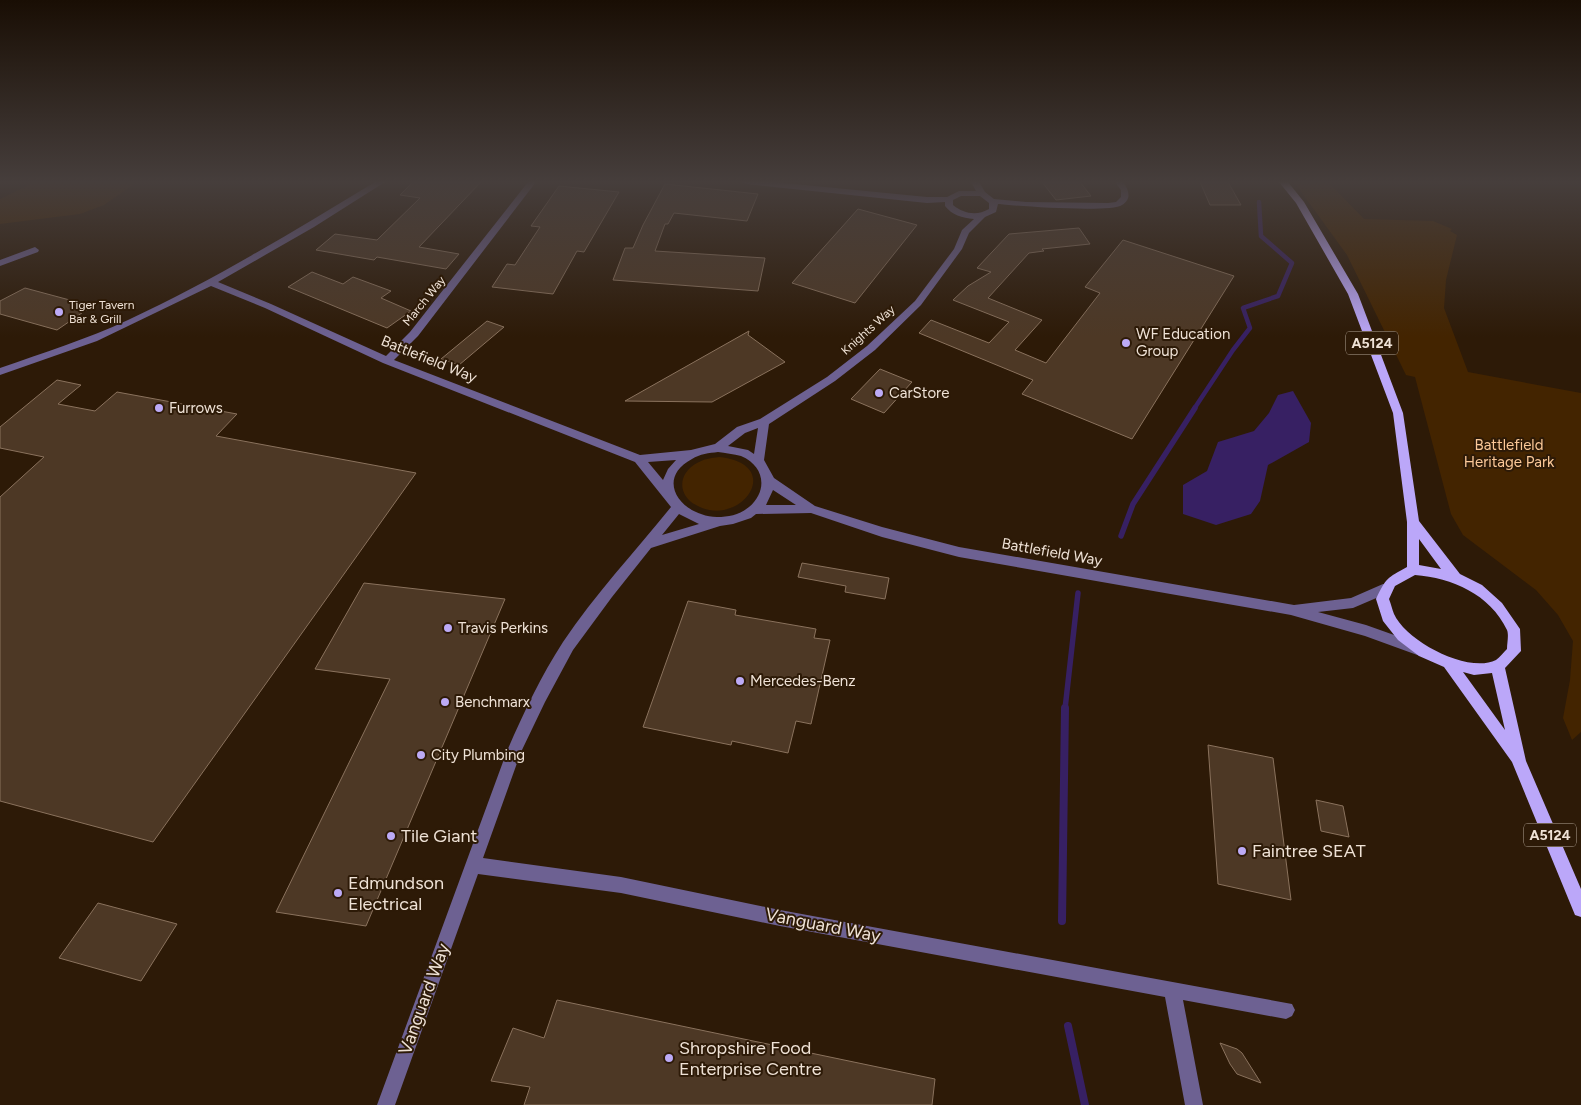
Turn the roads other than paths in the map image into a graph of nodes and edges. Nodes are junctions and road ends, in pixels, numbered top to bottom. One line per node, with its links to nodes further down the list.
1 (293, 234): 7 (street)
2 (492, 234): 8 (street, March Way)
3 (964, 234): 10 (street, Knights Way)
4 (1318, 234): 21 (main road, A5124)
5 (35, 250): 6 (street)
6 (0, 263)
7 (210, 282): 8 (street, Battlefield Way); 9 (street)
8 (387, 361): 13 (street, Battlefield Way)
9 (0, 372)
10 (764, 422): 11 (street, Knights Way); 14 (street)
11 (718, 448): 12 (street, Battlefield Way); 14 (street, Battlefield Way)
12 (693, 454): 13 (street, Battlefield Way); 16 (street, Battlefield Way)
13 (639, 459): 16 (street, Battlefield Way)
14 (759, 460): 15 (street)
15 (769, 481): 18 (street, Battlefield Way); 19 (street)
16 (669, 495): 17 (street, Battlefield Way)
17 (677, 508): 20 (street, Battlefield Way); 22 (street, Vanguard Way)
18 (811, 509): 19 (street, Battlefield Way); 26 (street, Battlefield Way)
19 (754, 510): 20 (street, Battlefield Way)
20 (720, 522): 22 (street)
21 (1413, 522): 23 (main road, A5124); 24 (main road, A5124)
22 (648, 545): 31 (street, Vanguard Way)
23 (1413, 570): 24 (main road); 25 (main road)
24 (1454, 576): 29 (main road)
25 (1384, 589): 26 (street, Battlefield Way); 27 (main road)
26 (1291, 610): 27 (street, Battlefield Way)
27 (1420, 650): 28 (main road)
28 (1449, 664): 29 (main road); 30 (main road, A5124)
29 (1498, 666): 30 (main road, A5124)
30 (1519, 761): 32 (main road, A5124)
31 (473, 865): 33 (street, Vanguard Way); 35 (street, Vanguard Way)
32 (1581, 909)
33 (1172, 989): 34 (street, Vanguard Way); 36 (street)
34 (1286, 1010)
35 (386, 1105)
36 (1194, 1105)

